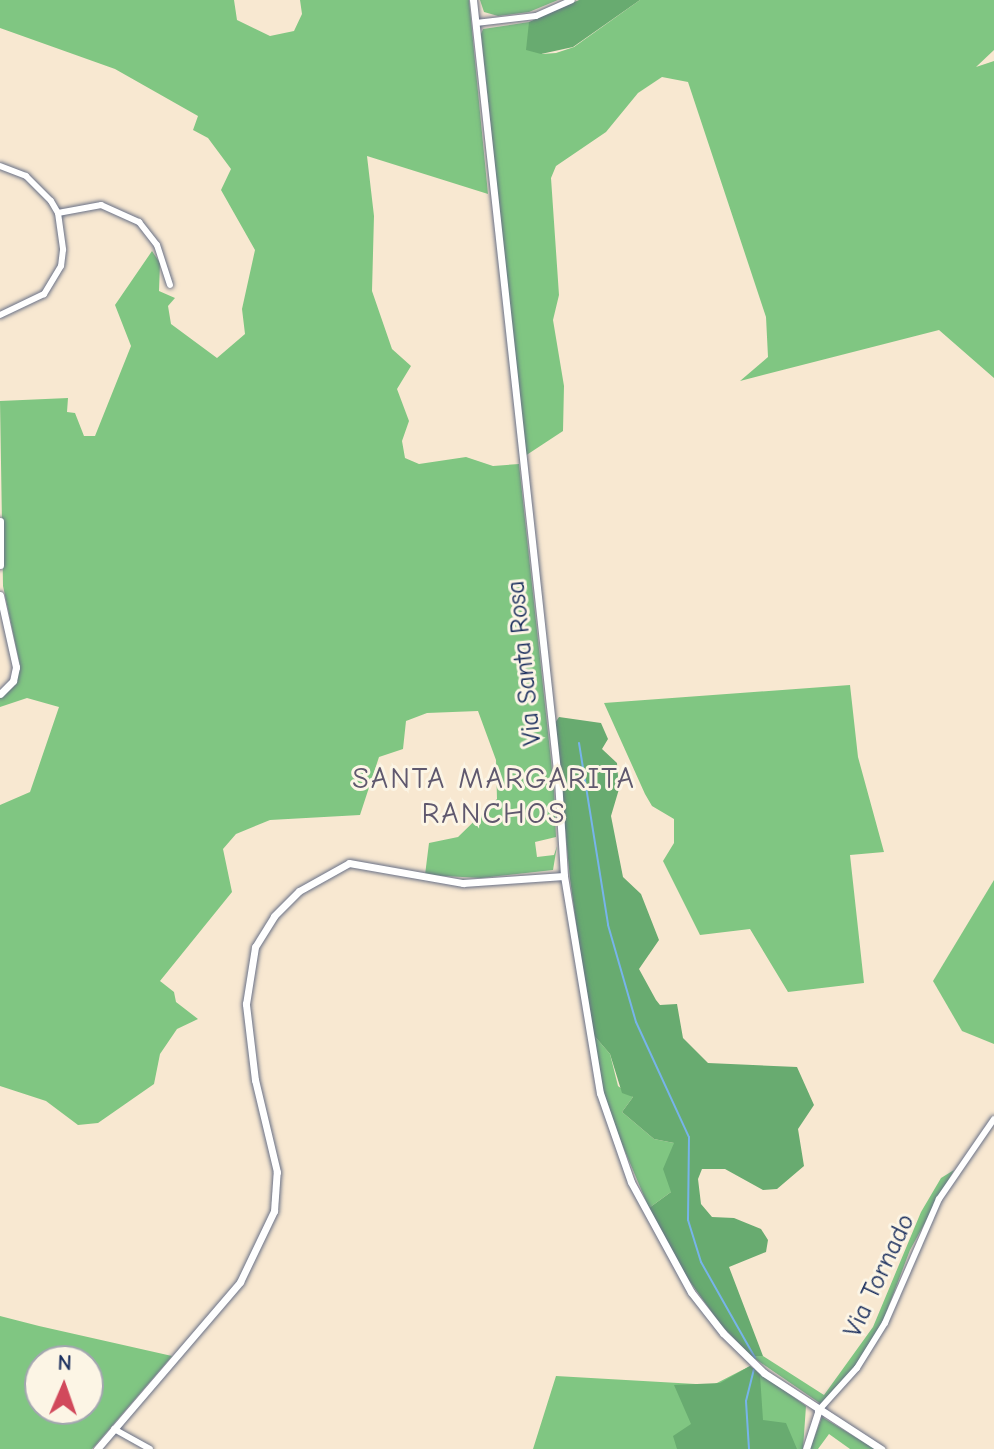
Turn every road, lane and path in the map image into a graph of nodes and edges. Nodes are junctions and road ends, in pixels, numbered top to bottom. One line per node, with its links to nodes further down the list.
1 (473, 0): 3 (street, Via Santa Rosa)
2 (572, 0): 3 (street)
3 (476, 23): 12 (street, Via Santa Rosa)
4 (0, 166): 5 (street)
5 (58, 213): 6 (street); 7 (street)
6 (170, 285)
7 (0, 315)
8 (0, 521): 9 (street)
9 (0, 565)
10 (0, 595): 11 (street)
11 (3, 692)
12 (564, 876): 14 (street, Via Santa Rosa); 15 (street)
13 (994, 1119): 14 (street, Via Tornado)
14 (818, 1411): 18 (street, Via Tornado); 19 (street, Via Santa Rosa)
15 (114, 1429): 16 (street); 17 (street)
16 (97, 1449)
17 (150, 1449)
18 (806, 1449)
19 (881, 1449)

